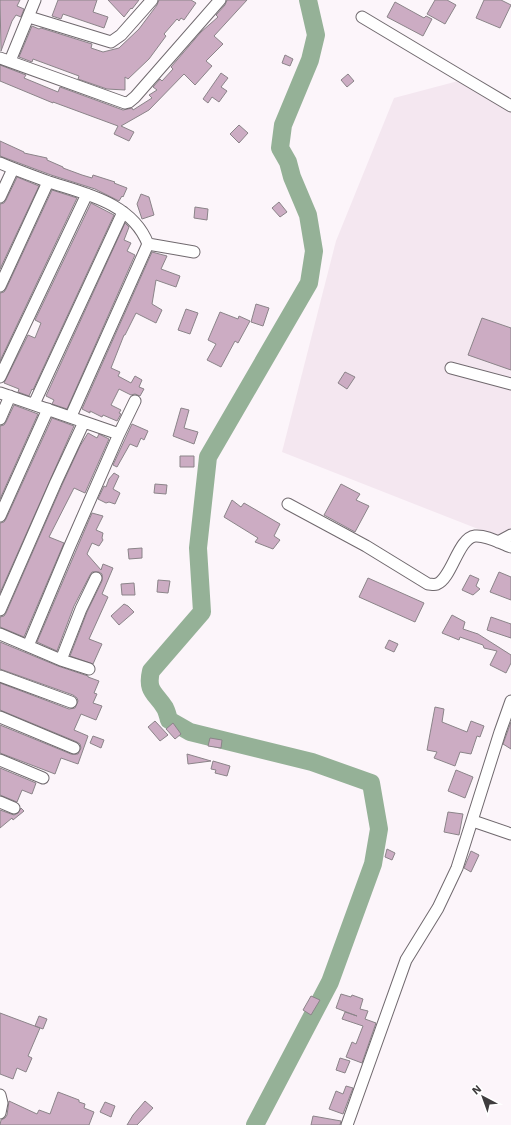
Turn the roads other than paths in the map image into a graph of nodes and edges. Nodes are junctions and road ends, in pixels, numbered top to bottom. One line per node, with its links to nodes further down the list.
1 (35, 0): 4 (street)
2 (152, 0): 4 (street)
3 (220, 0): 6 (street)
4 (29, 17): 6 (street)
5 (362, 17): 7 (street)
6 (5, 60)
7 (511, 106)
8 (0, 163): 9 (street)
9 (13, 169): 10 (street); 12 (street)
10 (48, 182): 11 (street); 16 (street)
11 (86, 194): 13 (street); 18 (street)
12 (0, 197)
13 (123, 212): 14 (street); 22 (street)
14 (148, 244): 15 (street); 24 (street)
15 (194, 252)
16 (0, 286)
17 (450, 368): 19 (street)
18 (0, 377)
19 (511, 384)
20 (5, 394): 22 (street); 25 (street)
21 (135, 401): 27 (street)
22 (34, 404): 23 (street)
23 (48, 409): 24 (street); 29 (street)
24 (71, 416): 26 (street)
25 (0, 419)
26 (84, 422): 27 (street); 34 (street)
27 (120, 434): 36 (street)
28 (288, 504): 31 (street)
29 (0, 516)
30 (511, 535): 31 (street)
31 (498, 542): 32 (street)
32 (511, 548)
33 (96, 578): 37 (street)
34 (0, 610)
35 (0, 634): 36 (street)
36 (28, 646): 37 (street)
37 (61, 660): 38 (street)
38 (89, 669)
39 (0, 676): 41 (street)
40 (511, 701): 48 (street)
41 (71, 702)
42 (0, 717): 43 (street)
43 (74, 748)
44 (0, 760): 45 (street)
45 (43, 778)
46 (0, 802): 47 (street)
47 (14, 808)
48 (473, 821): 49 (street); 52 (street)
49 (511, 834)
50 (0, 1095): 51 (street)
51 (0, 1113)
52 (347, 1125)

